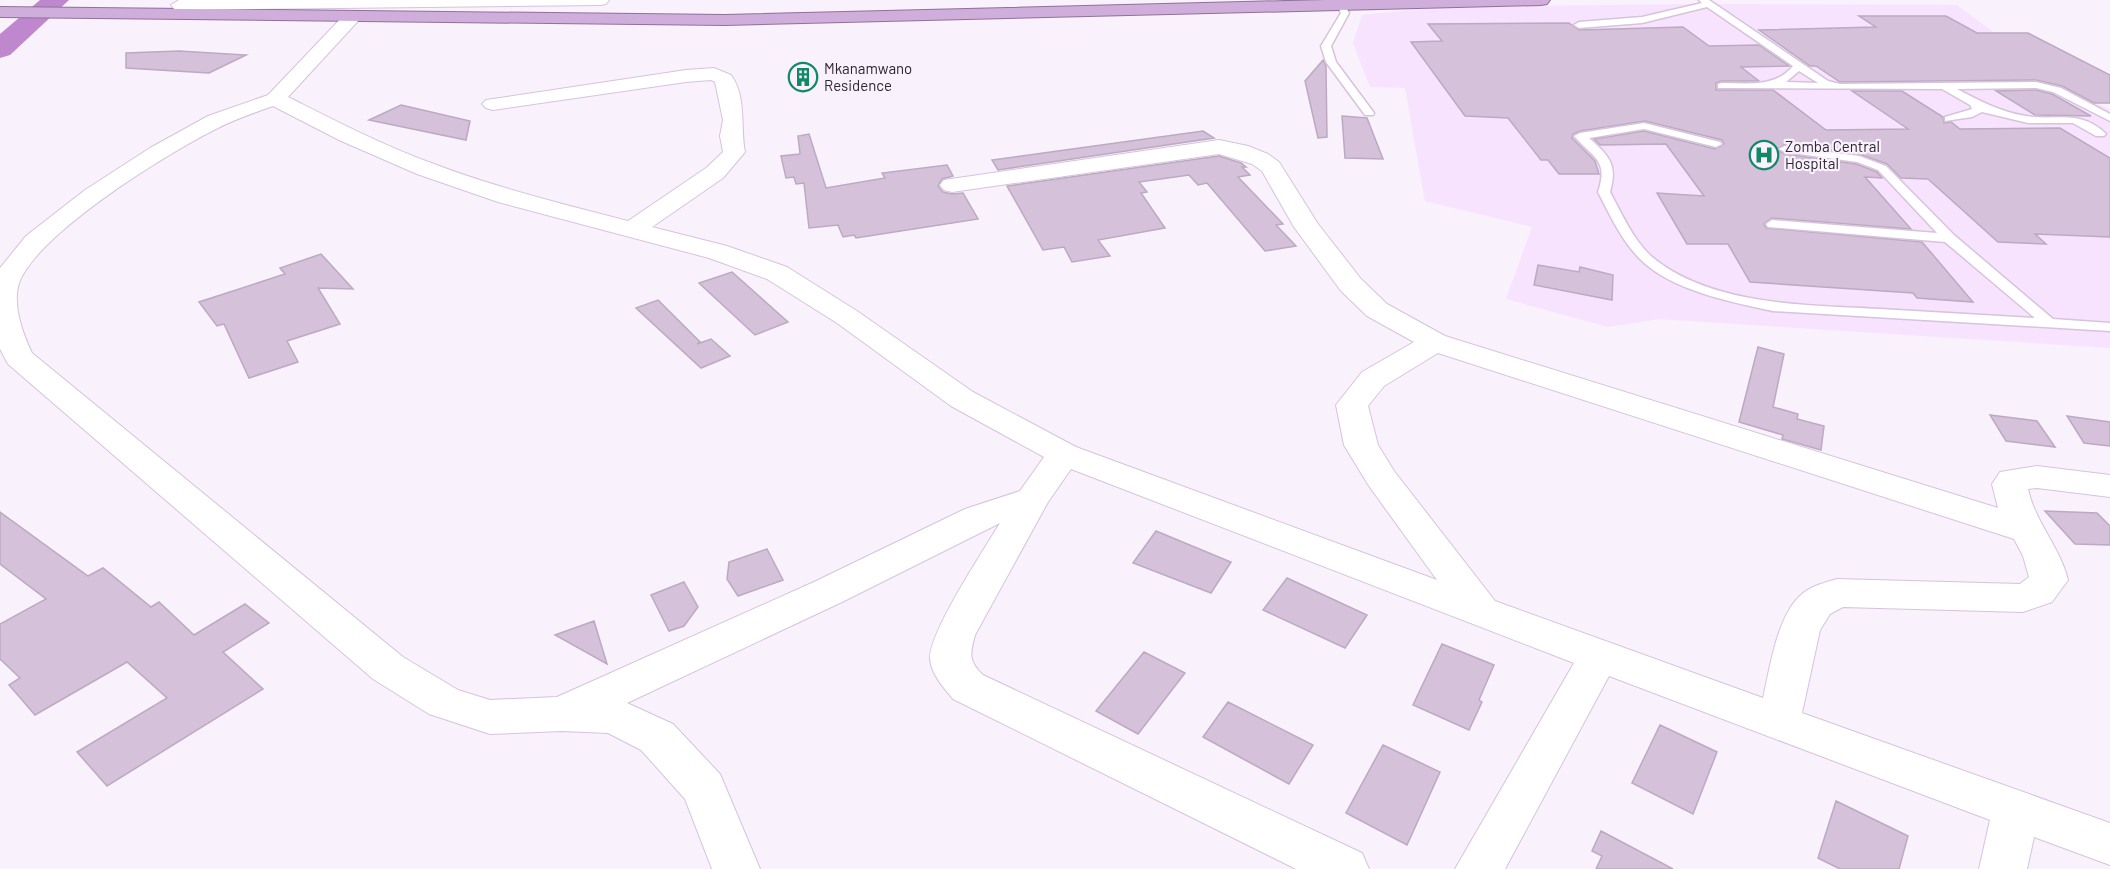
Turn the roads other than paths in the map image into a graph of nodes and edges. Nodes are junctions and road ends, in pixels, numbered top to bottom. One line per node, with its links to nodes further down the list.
1 (489, 0): 2 (street); 6 (street); 9 (street)
2 (600, 0)
3 (1541, 0): 5 (highway)
4 (1706, 2): 10 (lane); 11 (lane)
5 (1340, 4): 9 (highway); 19 (lane)
6 (179, 6): 7 (highway); 8 (highway)
7 (5, 12)
8 (352, 16): 9 (highway); 16 (street)
9 (473, 19)
10 (1579, 25)
11 (1798, 66): 12 (lane); 15 (lane)
12 (1772, 85): 14 (lane); 15 (lane)
13 (1942, 85): 15 (lane); 18 (lane); 20 (lane)
14 (1722, 86)
15 (1840, 87)
16 (275, 99): 27 (street); 38 (street)
17 (494, 104): 27 (street)
18 (1975, 105): 21 (lane); 22 (lane)
19 (1369, 113)
20 (2110, 118)
21 (1949, 119)
22 (2100, 134)
23 (1716, 144): 29 (lane)
24 (1785, 149): 28 (lane)
25 (952, 185): 31 (street)
26 (1772, 224): 28 (lane)
27 (632, 230): 32 (street)
28 (1949, 238): 29 (lane)
29 (2049, 323): 30 (lane)
30 (2110, 327)
31 (1435, 342): 35 (street); 36 (street)
32 (1064, 454): 34 (street); 36 (street)
33 (2110, 486): 35 (street)
34 (1032, 499): 38 (street); 43 (street)
35 (2027, 530): 39 (street)
36 (1481, 611): 37 (street)
37 (1599, 656): 39 (street); 44 (street)
38 (562, 714): 42 (street)
39 (1779, 720): 40 (street)
40 (2016, 808): 41 (street); 45 (street)
41 (2110, 844)
42 (736, 869)
43 (1345, 869)
44 (1479, 869)
45 (2002, 869)

